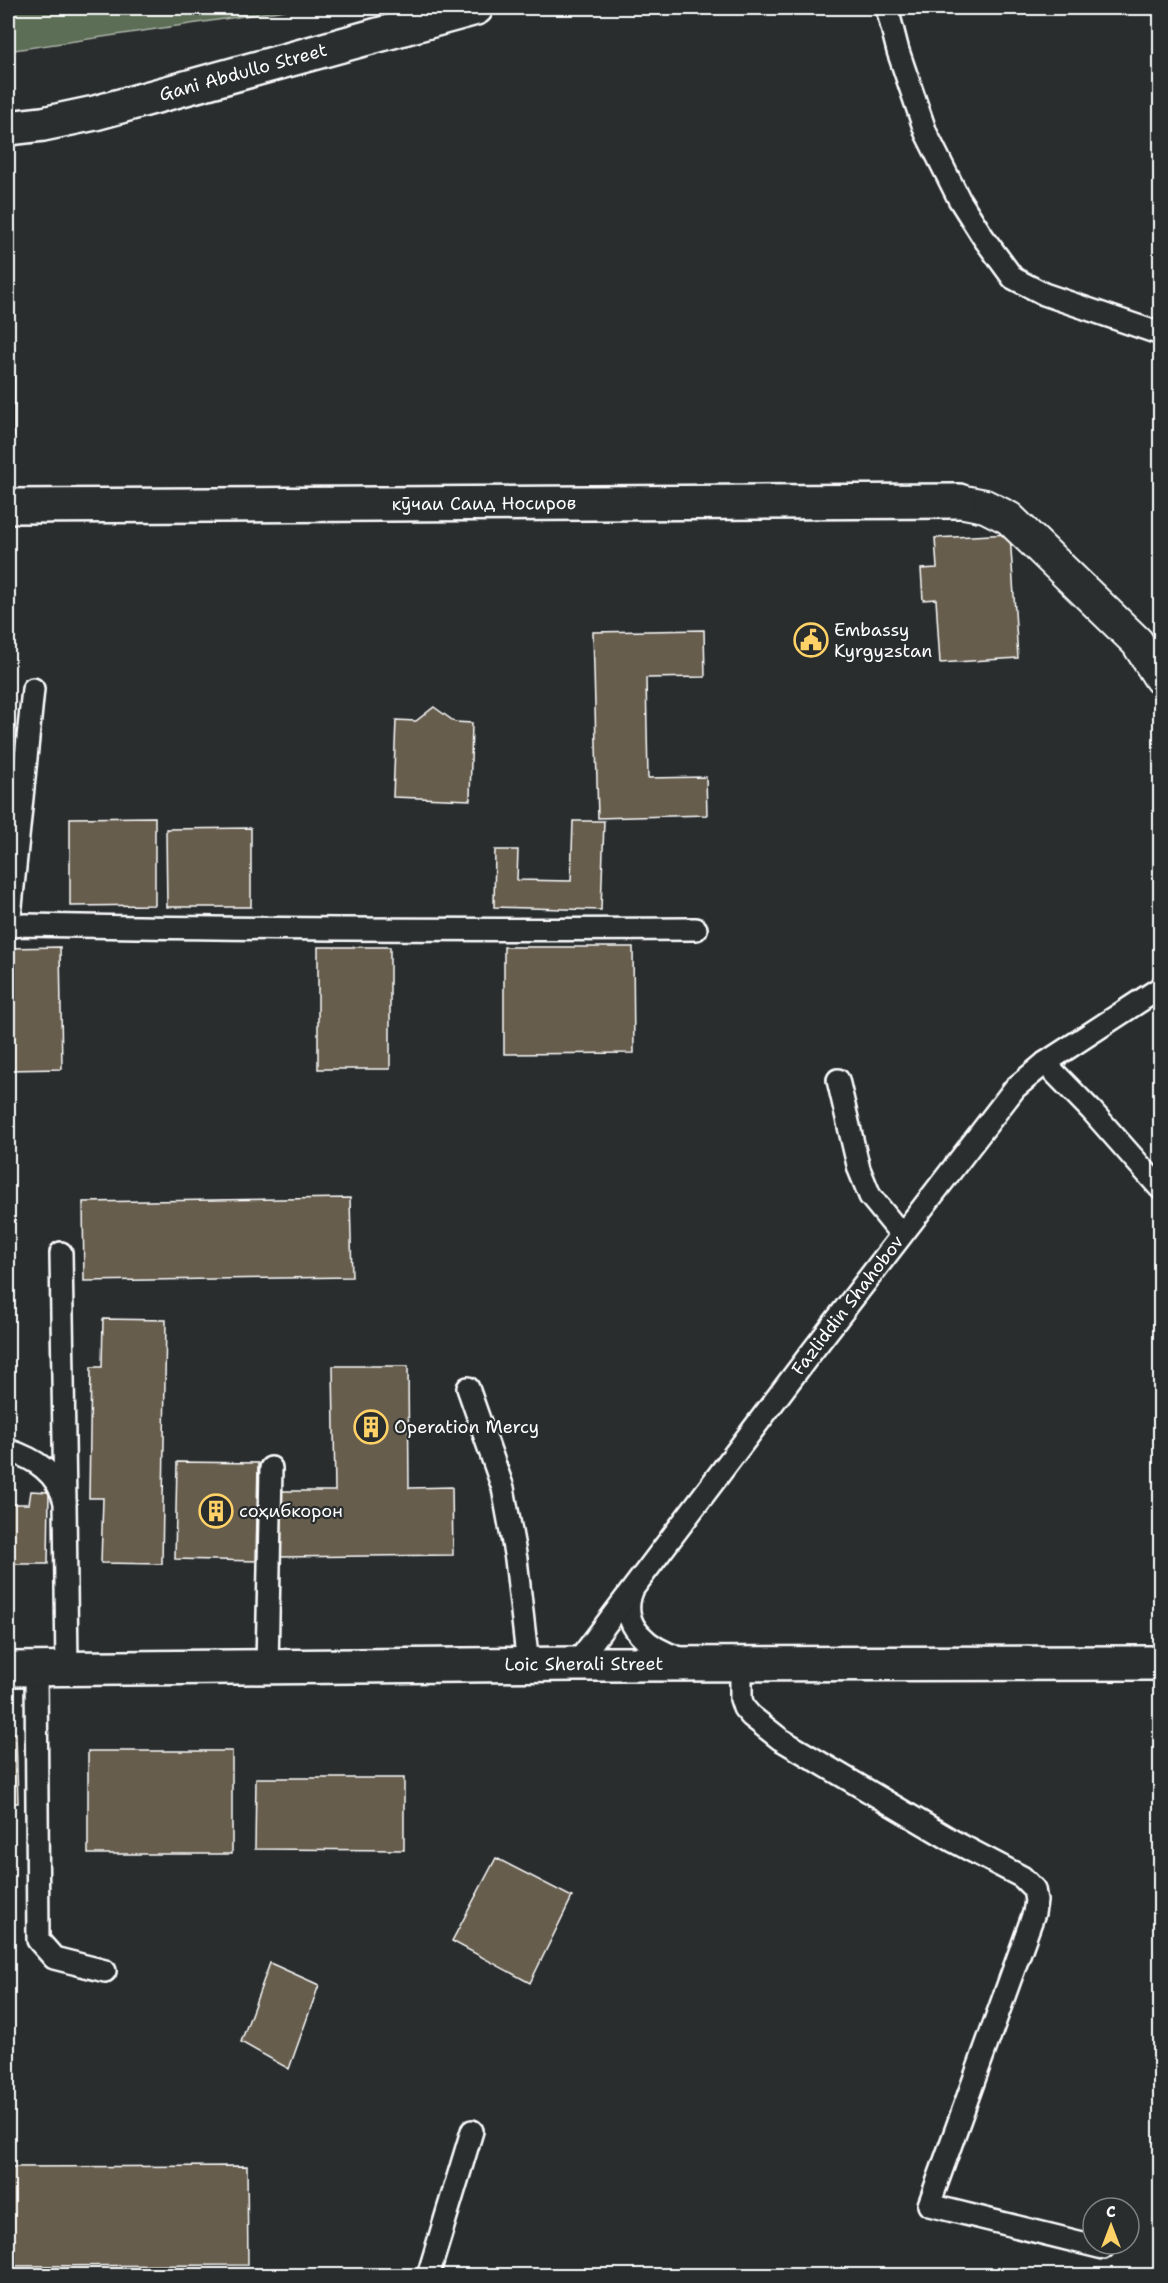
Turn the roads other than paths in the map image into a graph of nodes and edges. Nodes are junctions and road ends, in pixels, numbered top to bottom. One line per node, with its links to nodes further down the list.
1 (476, 8): 3 (street, Gani Abdullo Street)
2 (887, 8): 4 (lane)
3 (8, 128)
4 (1158, 333)
5 (959, 501): 6 (street, кӯчаи Саид Носиров); 7 (street)
6 (8, 506)
7 (1161, 678)
8 (33, 689): 9 (lane)
9 (8, 926): 10 (lane)
10 (696, 929)
11 (1161, 988): 12 (lane, Fazliddin Shahobov)
12 (1045, 1063): 14 (lane); 15 (lane, Fazliddin Shahobov)
13 (838, 1080): 15 (lane)
14 (1161, 1188)
15 (901, 1234): 21 (lane, Fazliddin Shahobov)
16 (61, 1253): 20 (lane)
17 (468, 1388): 26 (lane)
18 (8, 1450): 20 (lane)
19 (271, 1468): 27 (lane)
20 (65, 1502): 28 (lane)
21 (634, 1588): 22 (lane); 24 (lane, Fazliddin Shahobov)
22 (697, 1663): 24 (street, Loic Sherali Street); 25 (street, Loic Sherali Street)
23 (1161, 1663): 25 (street, Loic Sherali Street)
24 (576, 1664): 26 (street, Loic Sherali Street)
25 (741, 1664): 31 (lane)
26 (528, 1665): 27 (street, Loic Sherali Street)
27 (267, 1667): 28 (street, Loic Sherali Street)
28 (37, 1669): 29 (lane)
29 (105, 1971)
30 (472, 2131): 32 (lane)
31 (1081, 2243)
32 (428, 2276)

